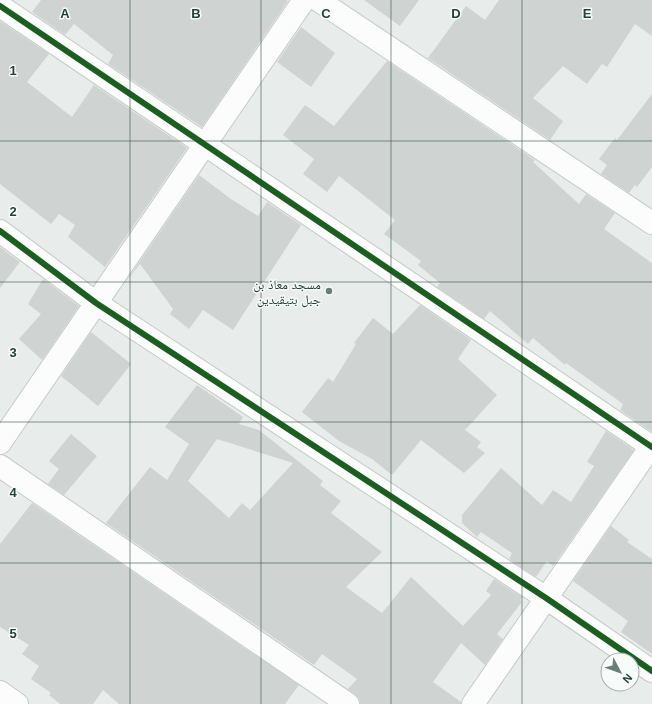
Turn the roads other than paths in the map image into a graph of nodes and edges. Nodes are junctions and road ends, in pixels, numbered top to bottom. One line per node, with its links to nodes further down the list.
1 (304, 0): 4 (street)
2 (318, 0): 5 (street)
3 (0, 6): 4 (street)
4 (205, 144): 7 (street); 9 (street)
5 (652, 223)
6 (0, 231): 7 (street)
7 (96, 303): 8 (street); 11 (street)
8 (0, 443)
9 (652, 446): 11 (street)
10 (0, 466): 15 (street)
11 (546, 598): 12 (street); 16 (street)
12 (652, 671)
13 (0, 692): 14 (street)
14 (17, 704)
15 (348, 704)
16 (473, 704)

